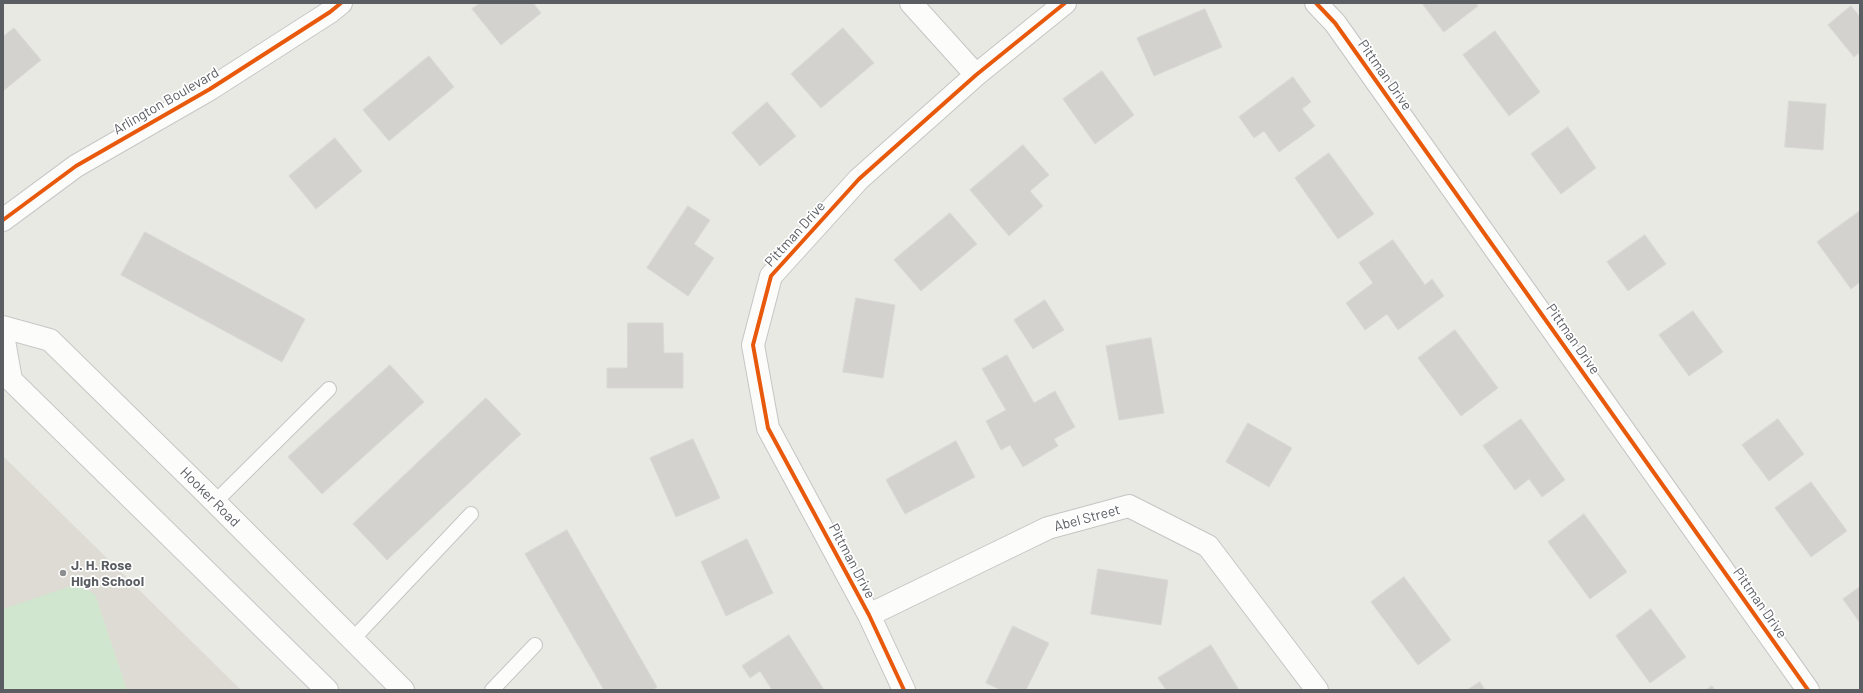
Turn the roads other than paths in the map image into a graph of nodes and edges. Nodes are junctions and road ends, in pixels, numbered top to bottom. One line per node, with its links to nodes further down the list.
1 (911, 3): 5 (street)
2 (1065, 3): 5 (street, Pittman Drive)
3 (1316, 3): 20 (street, Pittman Drive)
4 (331, 6): 6 (street, Arlington Boulevard)
5 (976, 75): 12 (street, Pittman Drive)
6 (3, 220)
7 (3, 327): 10 (street, Hooker Road)
8 (3, 335): 15 (street)
9 (329, 389): 10 (lane)
10 (215, 502): 13 (street, Hooker Road)
11 (471, 514): 13 (lane)
12 (869, 615): 18 (street, Pittman Drive); 19 (street, Abel Street)
13 (352, 640): 16 (street, Hooker Road)
14 (535, 645): 17 (lane)
15 (327, 690)
16 (402, 690)
17 (492, 690)
18 (904, 690)
19 (1317, 690)
20 (1808, 690)

